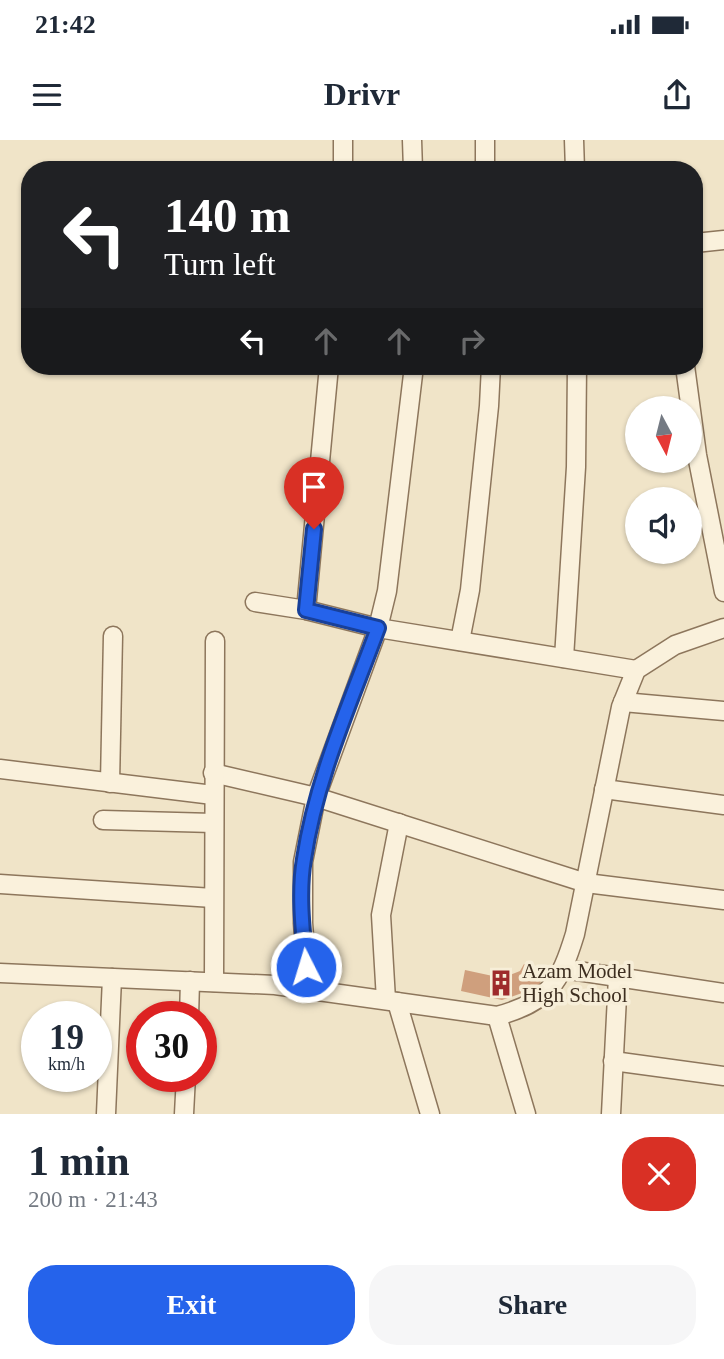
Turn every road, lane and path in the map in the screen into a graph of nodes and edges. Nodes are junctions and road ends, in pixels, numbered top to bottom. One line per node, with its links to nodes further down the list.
1 (343, 140): 5 (street)
2 (412, 140): 6 (street)
3 (485, 140): 7 (street)
4 (574, 140): 8 (street)
5 (343, 161)
6 (413, 161)
7 (485, 161)
8 (575, 161)
9 (724, 240): 10 (street)
10 (703, 242)
11 (328, 375): 18 (street)
12 (413, 375): 19 (street)
13 (491, 375): 23 (street)
14 (577, 375): 24 (street)
15 (686, 375): 16 (street)
16 (724, 592)
17 (255, 602): 18 (street)
18 (306, 610): 19 (street)
19 (378, 628): 23 (street); 33 (street)
20 (724, 628): 25 (street)
21 (113, 636): 30 (street)
22 (215, 641): 29 (street)
23 (460, 641): 24 (street)
24 (564, 658): 25 (street)
25 (636, 670): 26 (street)
26 (623, 702): 27 (street); 31 (street)
27 (724, 711)
28 (0, 769): 30 (street)
29 (213, 773): 32 (street); 33 (street)
30 (110, 783): 32 (street)
31 (604, 789): 34 (street); 38 (street)
32 (213, 795): 36 (street)
33 (316, 797): 37 (street); 48 (street)
34 (724, 805)
35 (103, 820): 36 (street)
36 (213, 823): 40 (street)
37 (399, 823): 38 (street); 51 (street)
38 (586, 883): 41 (street); 42 (street)
39 (0, 884): 40 (street)
40 (213, 898): 47 (street)
41 (724, 900)
42 (564, 970): 44 (street); 52 (street)
43 (0, 973): 45 (street)
44 (618, 977): 49 (street); 53 (street)
45 (112, 978): 46 (street); 56 (street)
46 (190, 981): 47 (street); 50 (street)
47 (214, 982): 48 (street)
48 (308, 989): 51 (street)
49 (724, 993)
50 (189, 1001)
51 (391, 1001): 52 (street); 58 (street)
52 (497, 1016): 59 (street)
53 (613, 1061): 54 (street); 60 (street)
54 (724, 1076)
55 (185, 1092): 57 (street)
56 (106, 1114)
57 (184, 1114)
58 (430, 1114)
59 (526, 1114)
60 (611, 1114)

